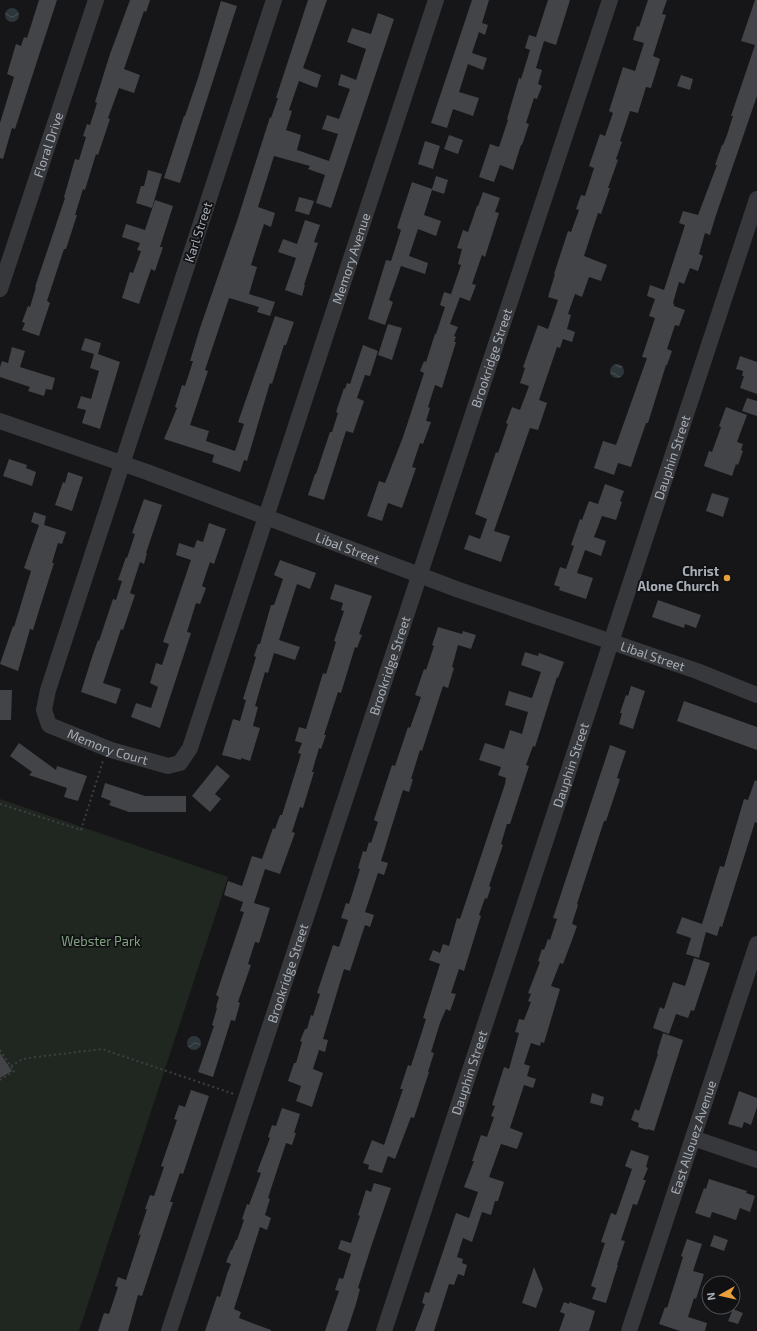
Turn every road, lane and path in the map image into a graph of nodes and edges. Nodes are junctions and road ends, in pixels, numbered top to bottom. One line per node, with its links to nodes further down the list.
1 (96, 0): 6 (street, Floral Drive)
2 (274, 0): 8 (street, Karl Street)
3 (436, 0): 9 (street, Memory Avenue)
4 (610, 0): 10 (street, Brookridge Street)
5 (757, 199): 11 (street, Dauphin Street)
6 (0, 289)
7 (0, 421): 8 (street, Libal Street)
8 (122, 463): 9 (street, Libal Street); 15 (street, Memory Court)
9 (266, 517): 10 (street, Libal Street); 15 (street, Memory Court)
10 (420, 575): 11 (street, Libal Street); 21 (street, Brookridge Street)
11 (610, 643): 12 (street, Libal Street); 25 (street, Dauphin Street)
12 (696, 671): 13 (street, Libal Street); 14 (street, Libal Street)
13 (757, 687)
14 (757, 695)
15 (107, 748): 16 (path)
16 (0, 804)
17 (757, 944): 22 (street, East Allouez Avenue)
18 (0, 1050): 19 (path)
19 (11, 1066): 20 (path); 21 (path)
20 (0, 1080)
21 (246, 1098): 24 (street, Brookridge Street)
22 (693, 1138): 23 (street); 26 (street, East Allouez Avenue)
23 (757, 1160)
24 (169, 1331)
25 (384, 1331)
26 (629, 1331)

